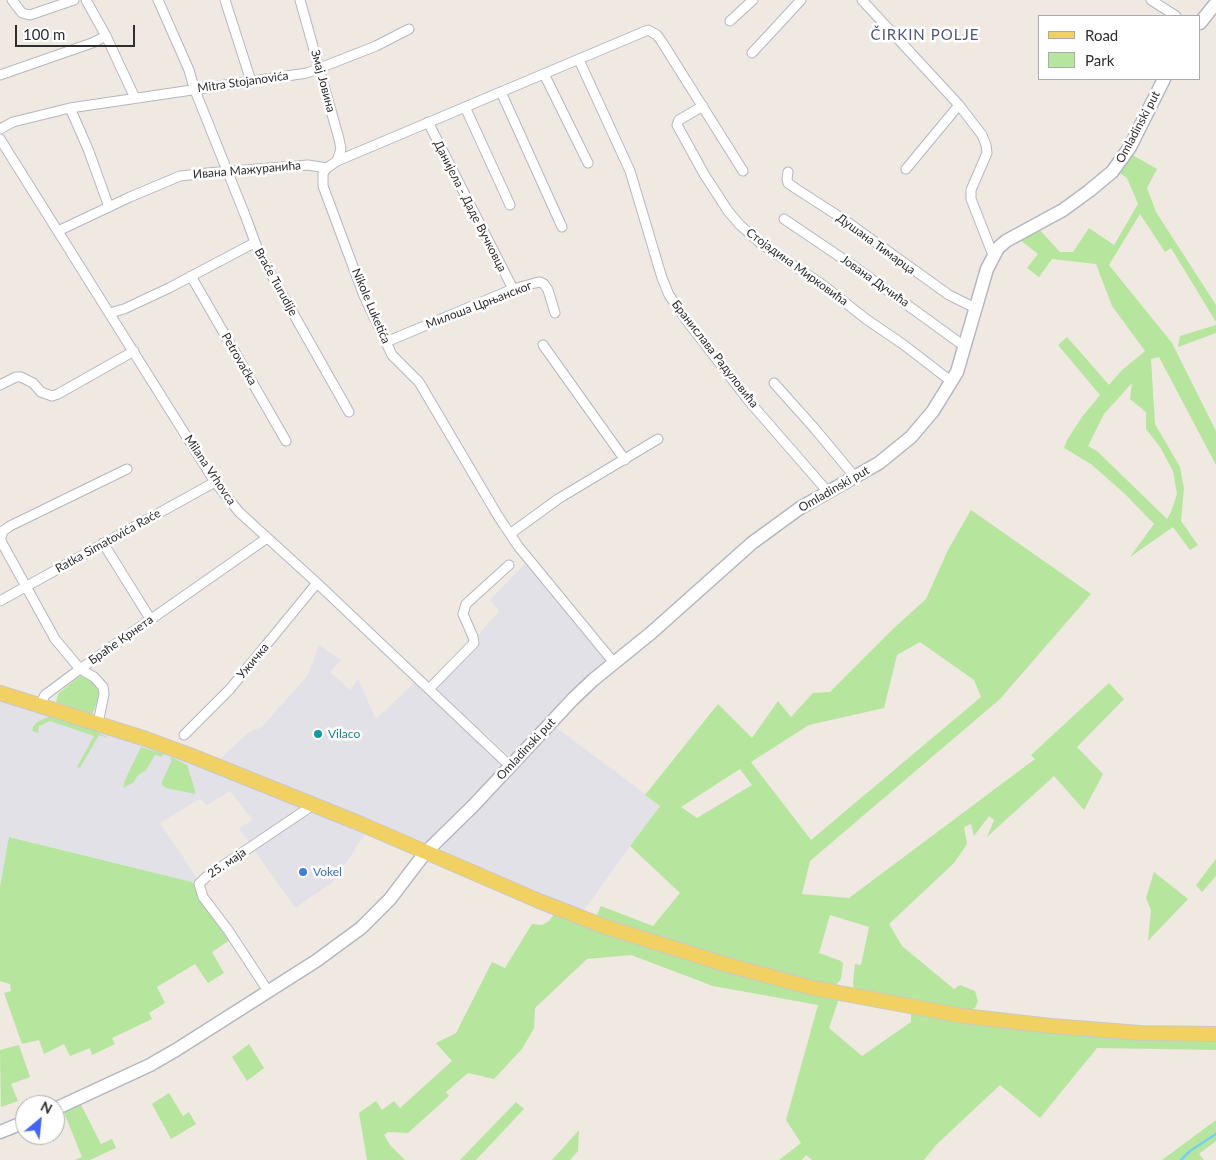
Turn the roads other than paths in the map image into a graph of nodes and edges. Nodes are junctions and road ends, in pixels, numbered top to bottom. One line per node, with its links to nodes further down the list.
1 (12, 0): 2 (street)
2 (74, 0)
3 (86, 0): 16 (street)
4 (158, 0): 24 (street, Braće Turudije)
5 (225, 0): 23 (street)
6 (300, 0): 19 (street, Змај Јовина)
7 (753, 0): 13 (street)
8 (801, 0): 17 (street)
9 (862, 0): 27 (street)
10 (1152, 0): 12 (street)
11 (1216, 3): 14 (street)
12 (1174, 15)
13 (730, 21)
14 (1201, 22)
15 (408, 29): 19 (street, Mitra Stojanovića)
16 (106, 36): 21 (street); 26 (street)
17 (752, 53)
18 (579, 60): 20 (street); 28 (street); 67 (street, Бранислава Радуловића)
19 (320, 68): 23 (street, Mitra Stojanovića); 34 (street, Змај Јовина)
20 (544, 74): 25 (street); 35 (street)
21 (0, 75)
22 (1164, 80): 47 (street, Omladinski put)
23 (251, 81): 24 (street, Mitra Stojanovića)
24 (194, 88): 26 (street, Mitra Stojanovića); 38 (street, Braće Turudije)
25 (501, 92): 30 (street); 44 (street)
26 (135, 98): 29 (street, Mitra Stojanovića)
27 (959, 105): 37 (street); 47 (street)
28 (703, 106): 39 (street); 57 (street, Стојадина Мирковића)
29 (70, 108): 32 (street, Mitra Stojanovića); 41 (street)
30 (465, 108): 31 (street); 42 (street)
31 (428, 122): 34 (street); 49 (street, Данијела - Даде Вучковца)
32 (0, 129)
33 (0, 139): 45 (street, Milana Vrhovca)
34 (337, 161): 36 (street)
35 (588, 163)
36 (326, 168): 38 (street, Ивана Мажуранића); 53 (street, Nikole Luketića)
37 (906, 169)
38 (227, 171): 41 (street, Ивана Мажуранића); 46 (street, Braće Turudije)
39 (743, 171)
40 (788, 172): 50 (street, Душана Тимарца)
41 (108, 206): 45 (street, Ивана Мажуранића)
42 (510, 206)
43 (784, 219): 55 (street, Јована Дучића)
44 (562, 227)
45 (58, 231): 51 (street, Milana Vrhovca)
46 (254, 243): 48 (street); 60 (street, Braće Turudije)
47 (993, 256): 50 (street, Omladinski put)
48 (191, 276): 51 (street); 62 (street, Petrovačka)
49 (513, 289): 52 (street, Милоша Црњанског); 53 (street, Милоша Црњанског)
50 (975, 308): 55 (street, Omladinski put)
51 (110, 313): 56 (street, Milana Vrhovca)
52 (555, 313)
53 (386, 342): 68 (street, Nikole Luketića)
54 (543, 345): 63 (street)
55 (964, 346): 57 (street, Omladinski put)
56 (134, 351): 59 (street); 66 (street, Milana Vrhovca)
57 (952, 382): 65 (street, Omladinski put)
58 (774, 383): 65 (street)
59 (0, 385)
60 (350, 412)
61 (658, 439): 63 (street)
62 (286, 441)
63 (625, 460): 68 (street)
64 (127, 469): 69 (street)
65 (855, 477): 67 (street, Omladinski put)
66 (215, 482): 70 (street, Milana Vrhovca); 71 (street, Ratka Simatovića Raće)
67 (828, 492): 77 (street, Omladinski put)
68 (510, 534): 77 (street, Nikole Luketića)
69 (0, 536): 74 (street, Браће Крнета)
70 (267, 538): 73 (street, Milana Vrhovca); 76 (street, Браће Крнета)
71 (104, 543): 74 (street, Ratka Simatovića Raće); 76 (street)
72 (509, 565): 79 (street)
73 (317, 583): 79 (street, Milana Vrhovca); 83 (street, Ужичка)
74 (26, 587): 75 (street, Ratka Simatovića Raće); 78 (street, Браће Крнета)
75 (0, 601)
76 (151, 620): 78 (street, Браће Крнета)
77 (615, 664): 84 (street, Omladinski put)
78 (80, 669): 81 (street); 82 (street)
79 (429, 688): 84 (street, Milana Vrhovca)
80 (0, 693): 81 (main road)
81 (40, 705): 82 (main road)
82 (98, 723): 85 (main road)
83 (184, 736)
84 (510, 766): 86 (street, Omladinski put)
85 (313, 805): 86 (main road); 87 (street, 25. маја)
86 (425, 853): 87 (street); 88 (main road)
87 (268, 991): 89 (street)
88 (1216, 1034)
89 (65, 1104)
90 (15, 1126): 91 (street)
91 (0, 1132)

